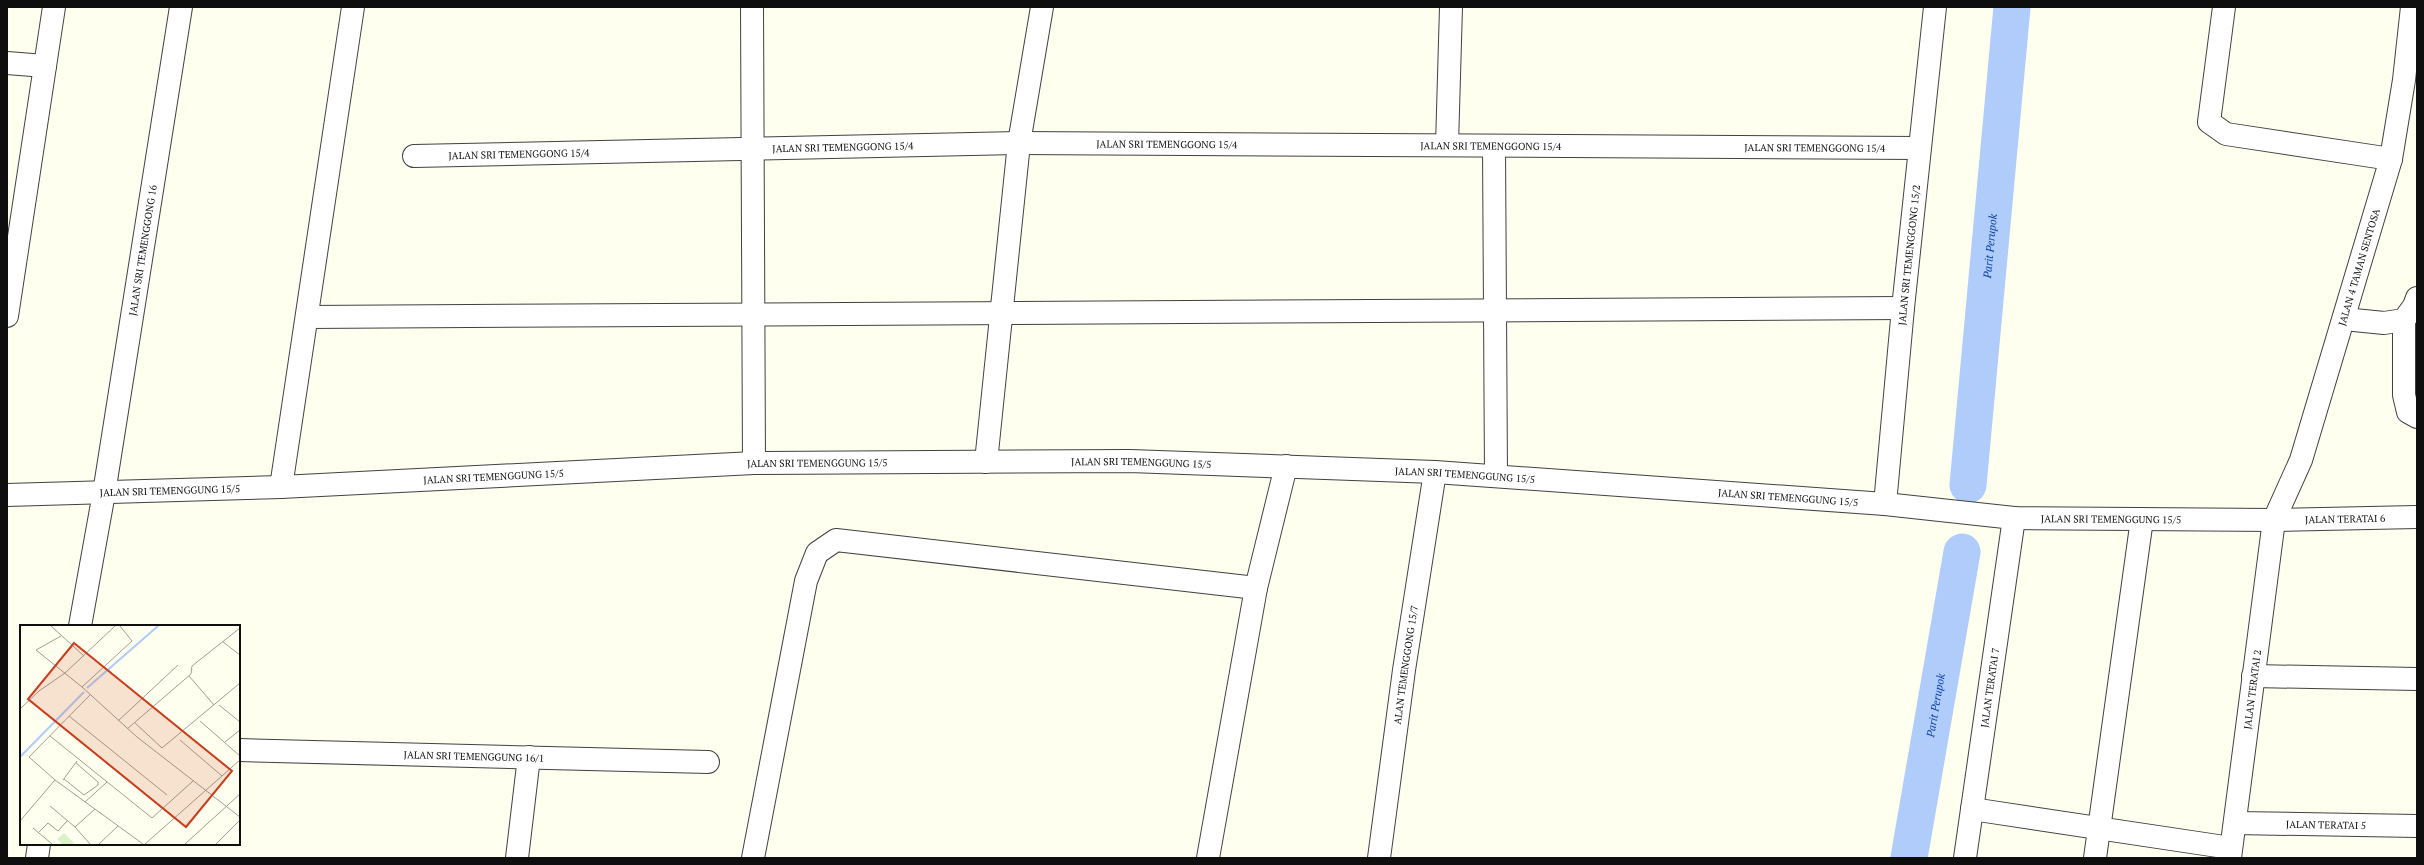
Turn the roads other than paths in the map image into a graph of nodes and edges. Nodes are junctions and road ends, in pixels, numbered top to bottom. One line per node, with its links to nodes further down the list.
1 (54, 7): 11 (street)
2 (181, 7): 35 (street, JALAN SRI TEMENGGONG 16)
3 (353, 7): 25 (street)
4 (752, 7): 16 (street)
5 (1042, 7): 12 (street)
6 (1451, 7): 13 (street)
7 (1935, 7): 15 (street, JALAN SRI TEMENGGONG 15/2)
8 (2224, 7): 18 (street)
9 (2412, 7): 18 (street, JALAN 4 TAMAN SENTOSA)
10 (7, 63): 11 (street)
11 (45, 66): 24 (street)
12 (1019, 143): 13 (street, JALAN SRI TEMENGGONG 15/4); 16 (street, JALAN SRI TEMENGGONG 15/4); 22 (street)
13 (1447, 145): 14 (street, JALAN SRI TEMENGGONG 15/4)
14 (1494, 146): 15 (street, JALAN SRI TEMENGGONG 15/4); 21 (street)
15 (1919, 148): 20 (street, JALAN SRI TEMENGGONG 15/2)
16 (753, 149): 17 (street, JALAN SRI TEMENGGONG 15/4); 23 (street)
17 (414, 156)
18 (2391, 159): 26 (street, JALAN 4 TAMAN SENTOSA)
19 (2417, 298): 27 (street)
20 (1903, 308): 21 (street); 37 (street, JALAN SRI TEMENGGONG 15/2)
21 (1495, 310): 22 (street); 33 (street)
22 (1002, 314): 23 (street); 29 (street)
23 (753, 315): 25 (street); 30 (street)
24 (7, 316)
25 (307, 317): 34 (street)
26 (2344, 319): 27 (street); 41 (street, JALAN 4 TAMAN SENTOSA)
27 (2404, 320): 28 (street)
28 (2417, 417)
29 (986, 462): 30 (street, JALAN SRI TEMENGGUNG 15/5); 31 (street, JALAN SRI TEMENGGUNG 15/5)
30 (754, 463): 34 (street, JALAN SRI TEMENGGUNG 15/5)
31 (1286, 466): 32 (street, JALAN SRI TEMENGGUNG 15/5); 42 (street)
32 (1435, 472): 33 (street, JALAN SRI TEMENGGUNG 15/5); 59 (street, ALAN TEMENGGONG 15/7)
33 (1496, 476): 37 (street, JALAN SRI TEMENGGUNG 15/5)
34 (281, 487): 35 (street, JALAN SRI TEMENGGUNG 15/5)
35 (104, 493): 36 (street, JALAN SRI TEMENGGUNG 15/5); 43 (street, JALAN SRI TEMENGGONG 16)
36 (7, 495)
37 (1885, 504): 39 (street, JALAN SRI TEMENGGUNG 15/5)
38 (2417, 517): 41 (street, JALAN TERATAI 6)
39 (2014, 518): 40 (street, JALAN SRI TEMENGGUNG 15/5); 49 (street, JALAN TERATAI 7)
40 (2142, 519): 41 (street, JALAN SRI TEMENGGUNG 15/5); 52 (street)
41 (2274, 520): 44 (street, JALAN TERATAI 2)
42 (1256, 588): 57 (street); 58 (street)
43 (80, 625)
44 (2253, 676): 45 (street); 50 (street, JALAN TERATAI 2)
45 (2417, 679)
46 (240, 750): 47 (street, JALAN SRI TEMENGGUNG 16/1)
47 (529, 757): 48 (street, JALAN SRI TEMENGGUNG 16/1); 56 (street)
48 (708, 762)
49 (1972, 809): 52 (street); 60 (street, JALAN TERATAI 7)
50 (2235, 823): 51 (street, JALAN TERATAI 5); 54 (street, JALAN TERATAI 2)
51 (2417, 826)
52 (2099, 828): 54 (street); 61 (street)
53 (39, 845): 55 (street)
54 (2230, 853)
55 (37, 858)
56 (518, 858)
57 (753, 858)
58 (1208, 858)
59 (1379, 858)
60 (1965, 858)
61 (2096, 858)

